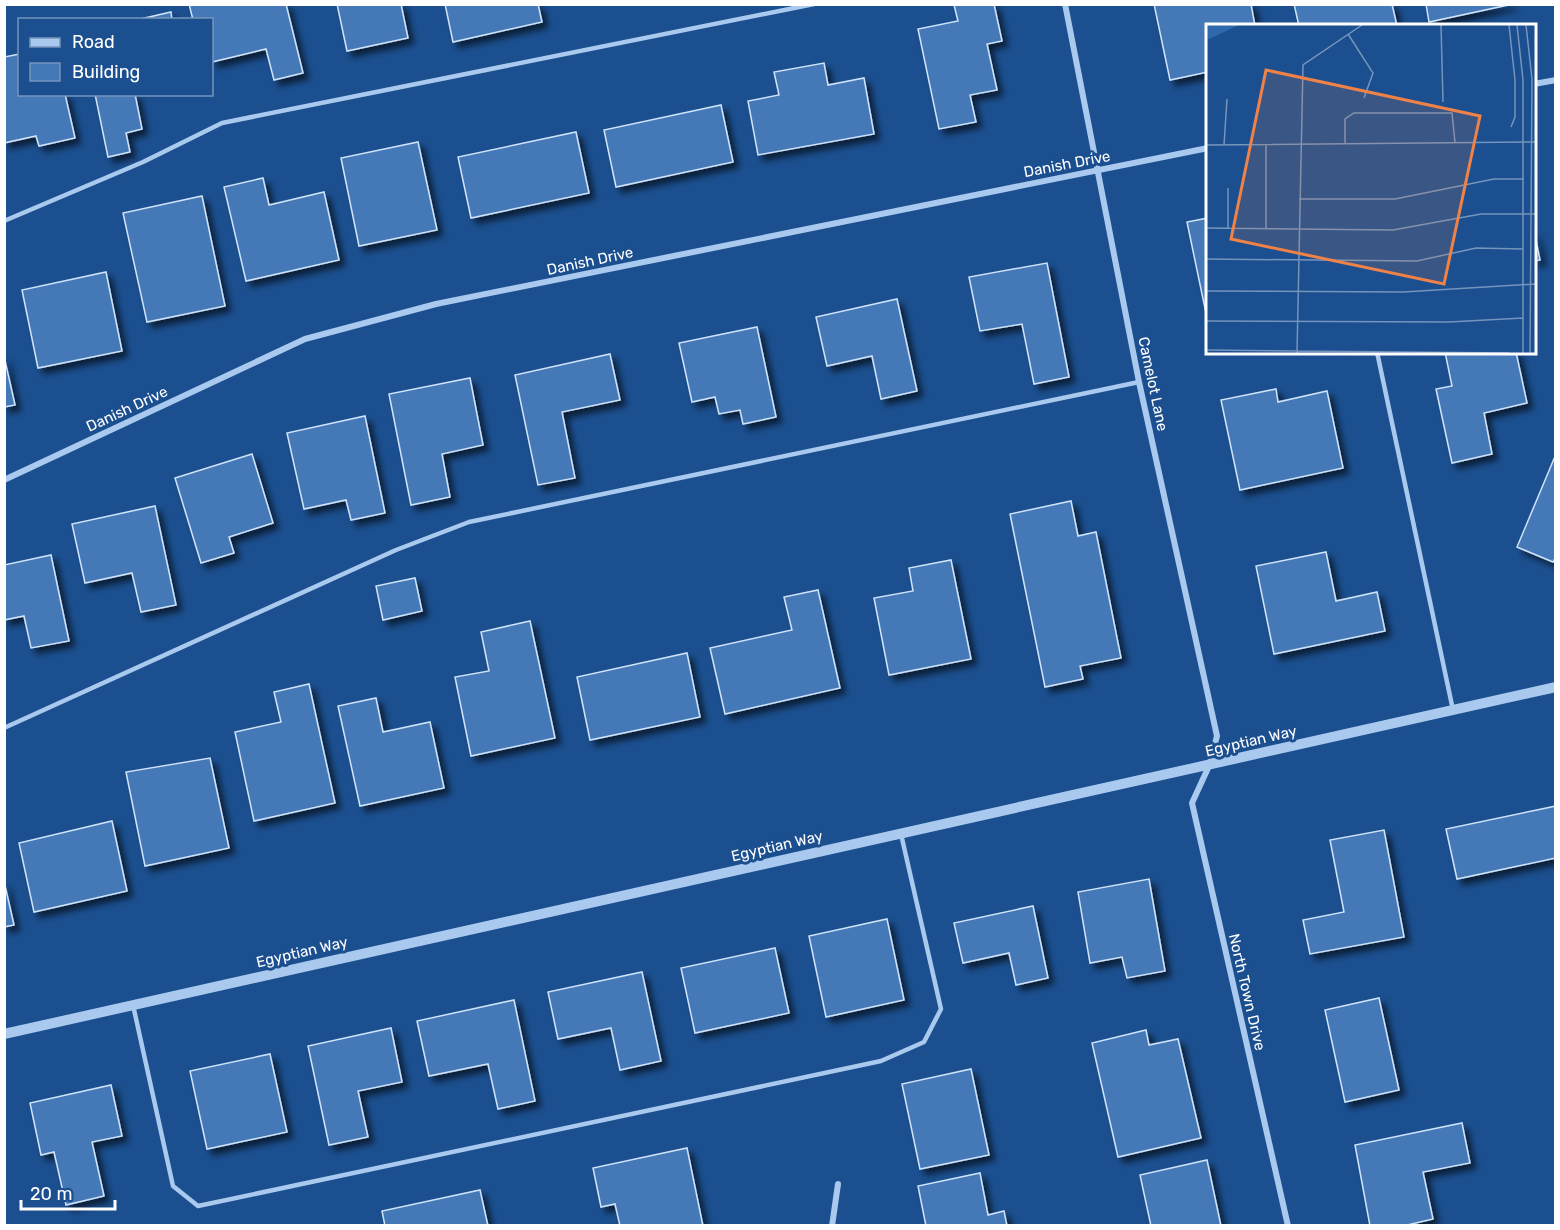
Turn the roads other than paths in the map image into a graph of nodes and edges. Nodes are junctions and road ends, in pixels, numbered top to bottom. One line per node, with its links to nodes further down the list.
1 (814, 4): 7 (lane)
2 (1065, 4): 6 (street, Camelot Lane)
3 (1556, 80): 4 (street)
4 (1536, 84)
5 (1206, 148): 6 (street, Danish Drive)
6 (1099, 169): 9 (street, Camelot Lane); 10 (street, Danish Drive)
7 (4, 221)
8 (1377, 354): 12 (lane)
9 (1140, 382): 13 (lane); 14 (street, Camelot Lane)
10 (4, 480)
11 (1556, 687): 12 (street, Egyptian Way)
12 (1453, 710): 14 (street, Egyptian Way)
13 (4, 728)
14 (1209, 766): 15 (street, Egyptian Way); 20 (street, North Town Drive)
15 (901, 834): 16 (street, Egyptian Way); 16 (lane)
16 (134, 1005): 17 (street, Egyptian Way)
17 (4, 1034)
18 (838, 1184): 19 (street)
19 (832, 1226)
20 (1288, 1226)

